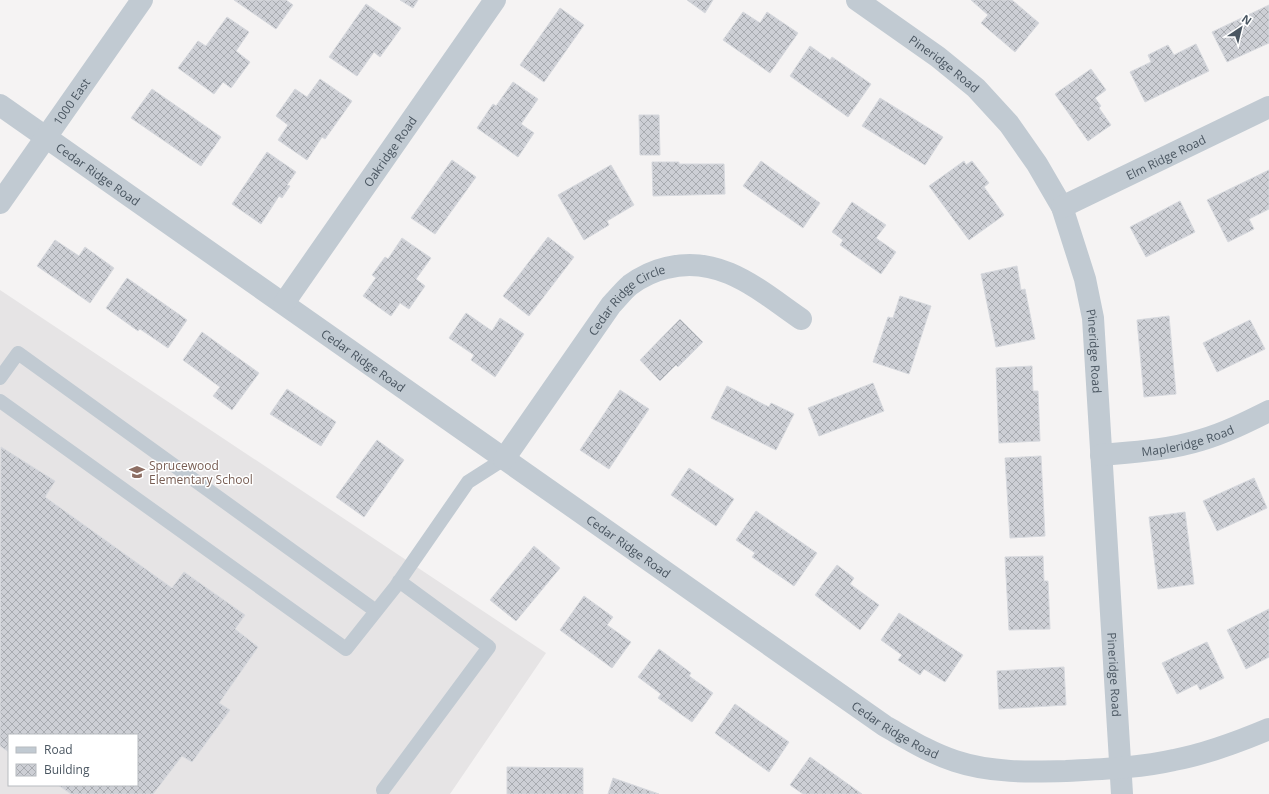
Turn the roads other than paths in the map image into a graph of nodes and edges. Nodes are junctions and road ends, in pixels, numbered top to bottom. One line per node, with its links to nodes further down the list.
1 (142, 0): 6 (street, 1000 East)
2 (495, 0): 9 (street, Oakridge Road)
3 (857, 0): 8 (street, Pineridge Road)
4 (0, 105): 6 (street, Cedar Ridge Road)
5 (1269, 107): 8 (street, Elm Ridge Road)
6 (46, 137): 7 (street, 1000 East); 9 (street, Cedar Ridge Road)
7 (0, 202)
8 (1062, 207): 14 (street, Pineridge Road)
9 (284, 303): 15 (street, Cedar Ridge Road)
10 (801, 319): 15 (street, Cedar Ridge Circle)
11 (0, 378): 17 (lane)
12 (0, 402): 17 (lane)
13 (1269, 411): 14 (street, Mapleridge Road)
14 (1101, 455): 19 (street, Pineridge Road)
15 (504, 459): 16 (lane); 19 (street, Cedar Ridge Road)
16 (399, 580): 17 (lane); 20 (lane)
17 (376, 611)
18 (1269, 729): 19 (street, Cedar Ridge Road)
19 (1120, 768): 21 (street, Pineridge Road)
20 (383, 790)
21 (1122, 794)

